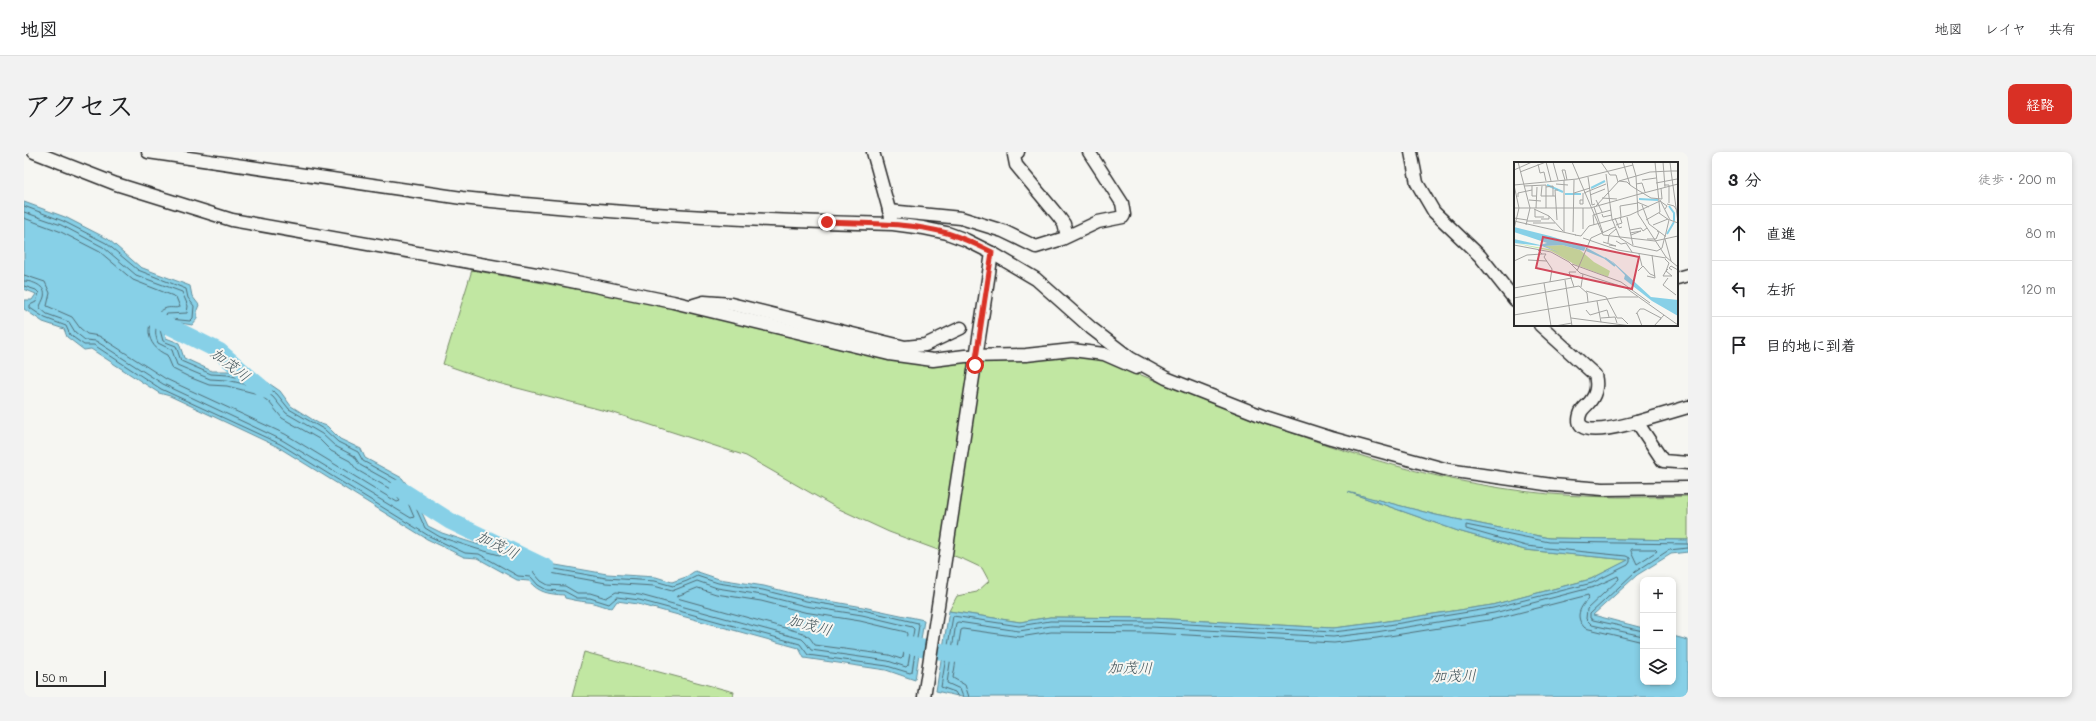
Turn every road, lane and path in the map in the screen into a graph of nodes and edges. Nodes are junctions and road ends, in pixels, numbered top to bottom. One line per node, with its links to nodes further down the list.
1 (34, 152): 14 (street)
2 (148, 152): 8 (street)
3 (873, 152): 7 (street)
4 (1018, 152): 9 (street)
5 (1088, 152): 9 (street)
6 (1411, 152): 13 (street)
7 (889, 211): 8 (street); 9 (street)
8 (893, 224): 10 (street)
9 (1067, 236)
10 (992, 252): 17 (street); 18 (street)
11 (1688, 275): 12 (street)
12 (1678, 278)
13 (1514, 299)
14 (690, 307): 16 (street); 17 (street)
15 (1541, 326): 20 (street)
16 (961, 328)
17 (977, 356): 18 (street); 23 (street)
18 (1156, 373): 22 (street)
19 (1688, 407): 20 (street)
20 (1637, 422): 21 (street)
21 (1688, 463)
22 (1688, 488)
23 (924, 697)

